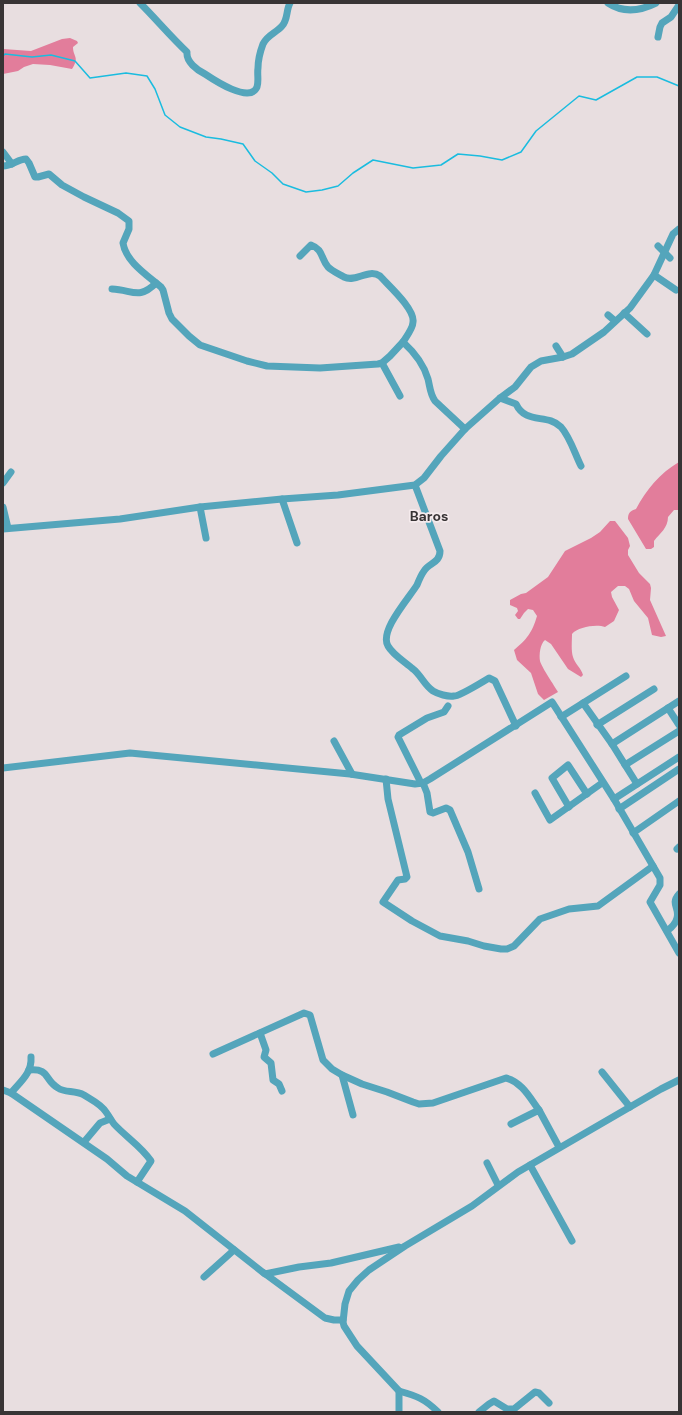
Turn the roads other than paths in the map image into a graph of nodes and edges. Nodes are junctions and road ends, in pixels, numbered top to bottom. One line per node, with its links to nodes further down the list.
1 (140, 3): 2 (street)
2 (290, 3)
3 (608, 3): 4 (street)
4 (656, 3)
5 (679, 5): 6 (street)
6 (658, 36)
7 (3, 152): 8 (street)
8 (12, 164): 9 (street); 15 (street)
9 (3, 166)
10 (679, 229): 12 (street)
11 (658, 246): 12 (street)
12 (667, 255): 14 (street)
13 (300, 256): 22 (street)
14 (654, 275): 17 (street); 18 (street)
15 (156, 283): 16 (street); 25 (street)
16 (112, 289)
17 (676, 290)
18 (624, 313): 20 (street); 21 (street)
19 (608, 315): 20 (street)
20 (615, 321): 24 (street)
21 (647, 334)
22 (404, 342): 25 (street); 28 (street)
23 (556, 346): 24 (street)
24 (563, 357): 27 (street)
25 (382, 363): 26 (street)
26 (400, 396)
27 (500, 398): 28 (street); 29 (street)
28 (465, 429): 32 (street)
29 (581, 466)
30 (11, 472): 31 (street)
31 (3, 483)
32 (415, 485): 33 (street); 47 (street)
33 (282, 499): 35 (street); 38 (street)
34 (3, 507): 36 (street)
35 (200, 507): 36 (street); 37 (street)
36 (5, 528)
37 (206, 538)
38 (297, 543)
39 (626, 676): 42 (street)
40 (654, 689): 46 (street)
41 (679, 701): 44 (street)
42 (583, 703): 45 (street); 46 (street)
43 (448, 706): 58 (street)
44 (668, 708): 48 (street); 51 (street)
45 (561, 717): 47 (street); 59 (street)
46 (597, 725): 51 (street)
47 (516, 726): 58 (street)
48 (679, 726)
49 (679, 731): 53 (street)
50 (334, 741): 56 (street)
51 (612, 744): 53 (street)
52 (679, 757): 60 (street)
53 (625, 765): 60 (street)
54 (3, 768): 56 (street)
55 (679, 769): 66 (street)
56 (352, 774): 57 (street)
57 (386, 779): 58 (street); 68 (street)
58 (422, 783): 69 (street)
59 (602, 783): 62 (street); 63 (street)
60 (637, 784): 63 (street)
61 (535, 793): 65 (street)
62 (587, 794): 65 (street); 65 (street)
63 (614, 799): 66 (street)
64 (679, 801): 67 (street)
65 (569, 807)
66 (619, 809): 67 (street)
67 (633, 833): 68 (street)
68 (653, 866): 71 (street)
69 (479, 889)
70 (679, 894): 71 (street)
71 (668, 931): 72 (street)
72 (679, 953)
73 (260, 1033): 74 (street); 78 (street); 81 (street)
74 (213, 1054)
75 (31, 1057): 76 (street)
76 (29, 1070): 82 (street); 86 (street)
77 (602, 1072): 83 (street)
78 (342, 1075): 84 (street); 85 (street)
79 (679, 1080): 83 (street)
80 (3, 1090): 82 (street)
81 (282, 1091)
82 (11, 1092): 88 (street)
83 (630, 1107): 89 (street)
84 (539, 1110): 87 (street); 89 (street)
85 (353, 1114)
86 (110, 1119): 88 (street); 92 (street)
87 (511, 1124)
88 (84, 1142): 92 (street)
89 (559, 1147): 91 (street)
90 (487, 1163): 93 (street)
91 (530, 1165): 93 (street); 94 (street)
92 (137, 1182): 96 (street)
93 (498, 1185): 95 (street)
94 (572, 1241)
95 (405, 1246): 97 (street); 99 (street)
96 (234, 1250): 97 (street); 98 (street)
97 (264, 1273): 99 (street)
98 (204, 1278)
99 (343, 1320): 100 (street)
100 (399, 1391): 102 (street); 103 (street)
101 (549, 1403): 104 (street)
102 (399, 1412)
103 (438, 1412)
104 (479, 1412)

